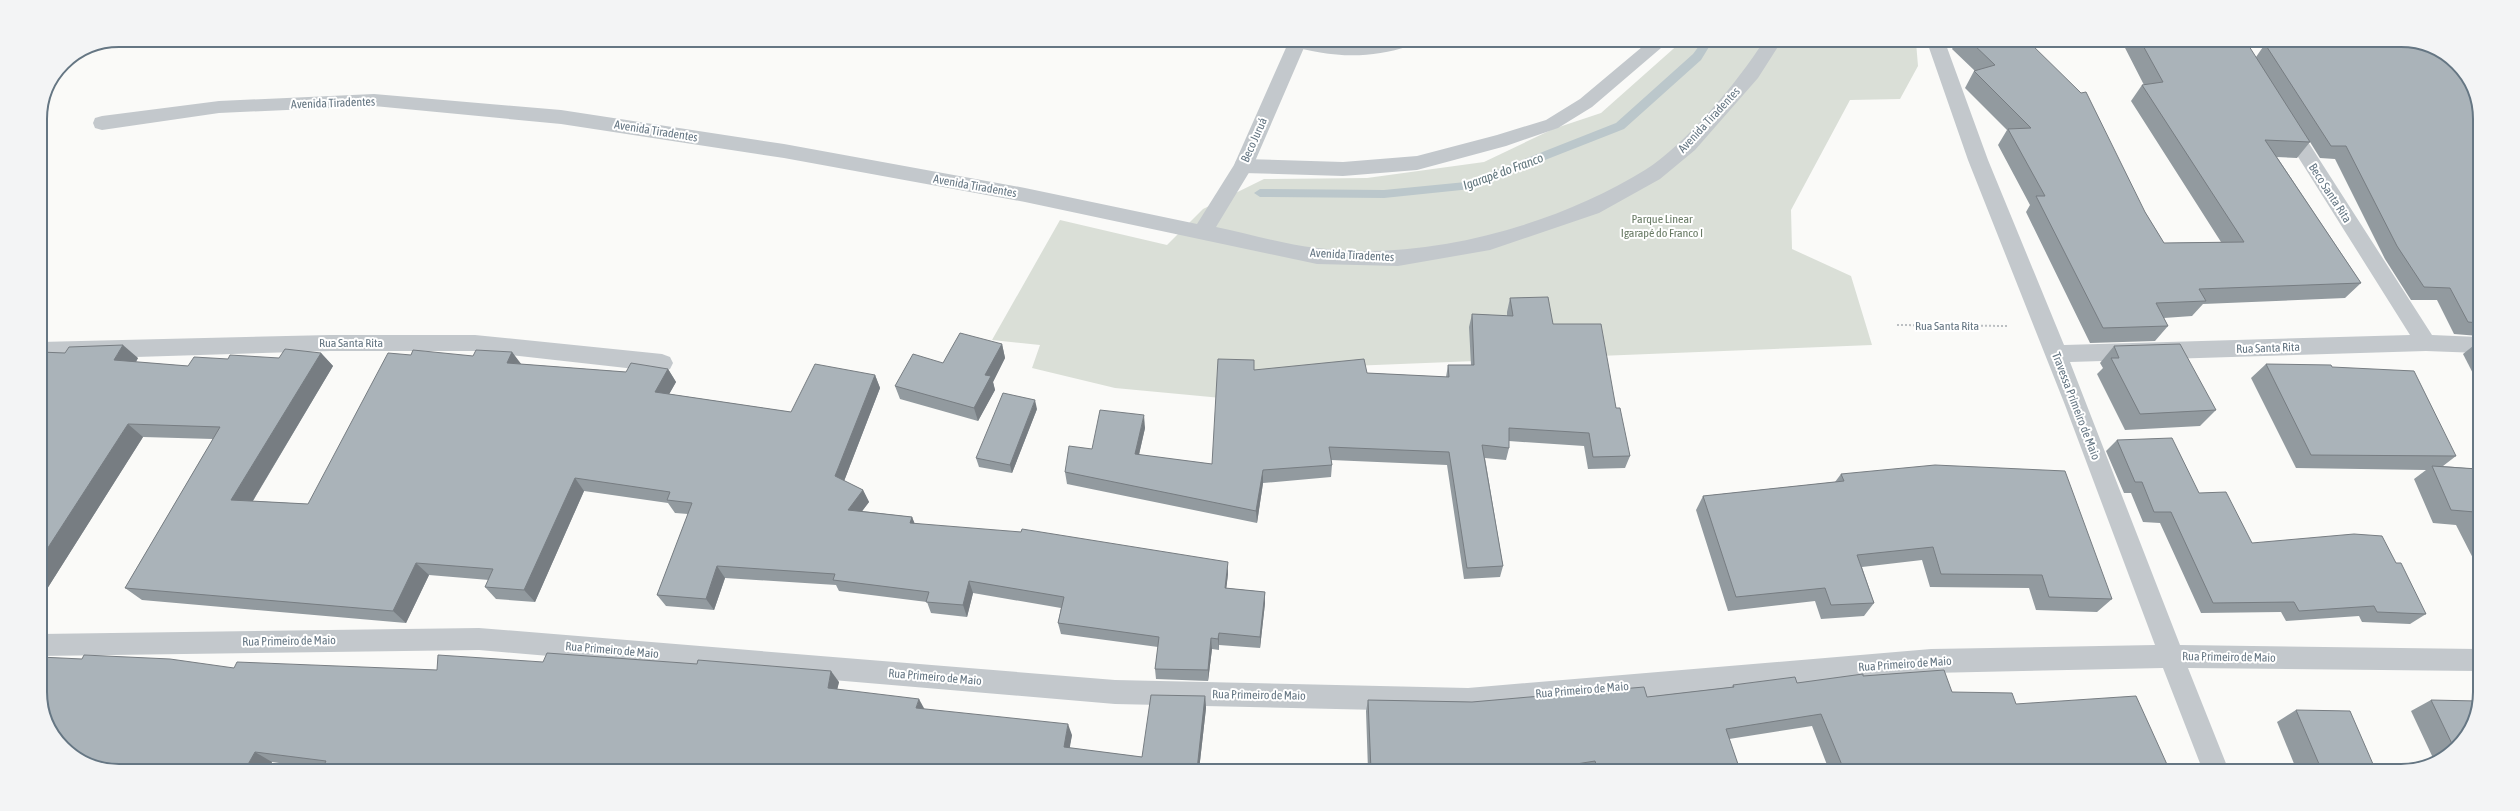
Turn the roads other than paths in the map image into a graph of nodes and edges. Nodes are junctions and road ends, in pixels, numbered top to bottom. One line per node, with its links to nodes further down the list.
1 (1293, 47): 9 (street, Beco Juruá)
2 (1328, 47): 3 (lane)
3 (1391, 47)
4 (1653, 47): 9 (lane)
5 (1769, 47): 10 (street, Avenida Tiradentes)
6 (1938, 47): 14 (street, Travessa Primeiro de Maio)
7 (2277, 109): 11 (street, Beco Santa Rita)
8 (102, 124): 10 (street, Avenida Tiradentes)
9 (1243, 166): 10 (street, Beco Juruá)
10 (1202, 233)
11 (2426, 343): 12 (street, Rua Santa Rita); 14 (street, Rua Santa Rita)
12 (2473, 345)
13 (47, 351): 15 (street, Rua Santa Rita)
14 (2056, 354): 17 (street, Travessa Primeiro de Maio)
15 (662, 363)
16 (47, 645): 17 (street, Rua Primeiro de Maio)
17 (2171, 656): 18 (street, Rua Primeiro de Maio); 19 (street, Travessa Primeiro de Maio)
18 (2473, 660)
19 (2213, 764)

